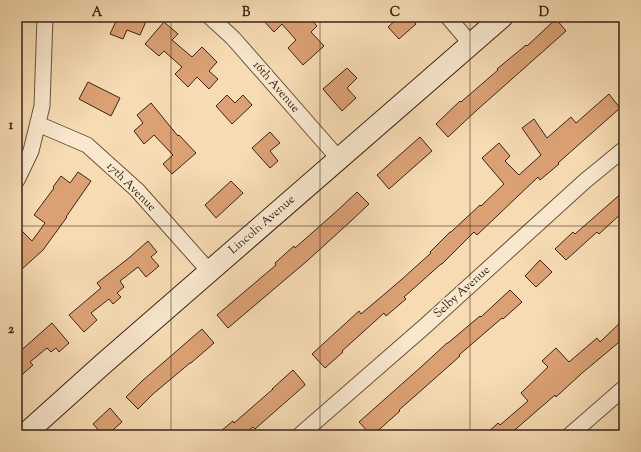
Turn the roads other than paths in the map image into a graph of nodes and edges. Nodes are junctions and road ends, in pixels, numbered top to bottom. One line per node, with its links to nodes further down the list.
1 (45, 17): 6 (street)
2 (210, 17): 8 (street, 16th Avenue)
3 (448, 17): 5 (street)
4 (502, 17): 5 (street, Lincoln Avenue)
5 (472, 44): 8 (street, Lincoln Avenue)
6 (38, 124): 9 (street); 10 (street, 17th Avenue)
7 (624, 149): 13 (street, Selby Avenue)
8 (339, 159): 10 (street, Lincoln Avenue)
9 (17, 180)
10 (210, 271): 12 (street, Lincoln Avenue)
11 (624, 388): 14 (street)
12 (24, 435)
13 (300, 435)
14 (570, 435)

